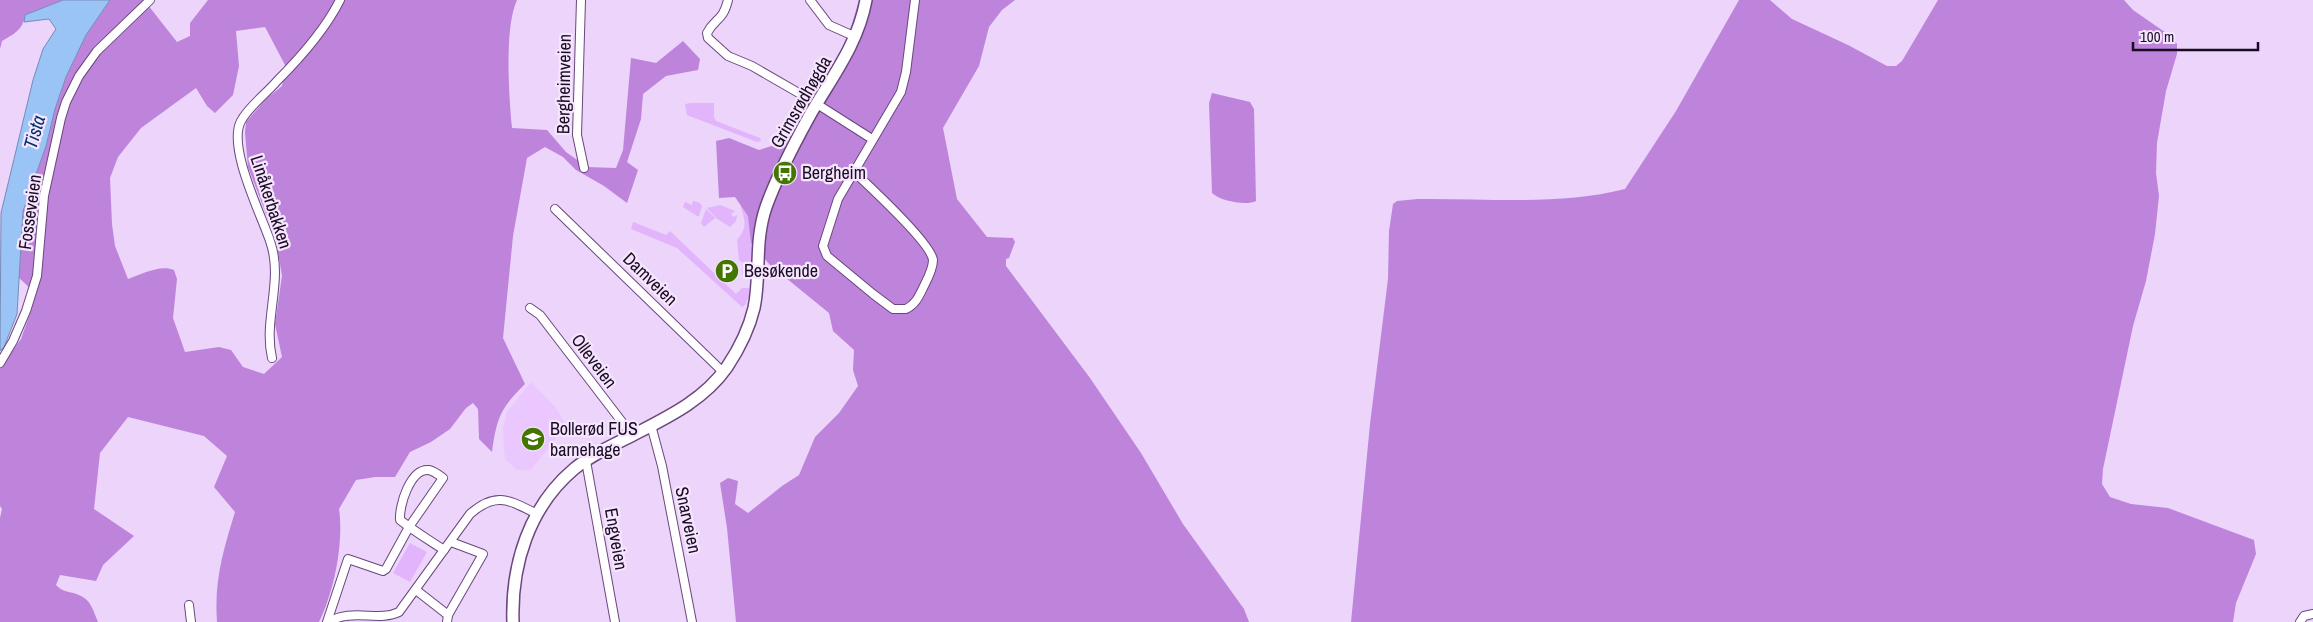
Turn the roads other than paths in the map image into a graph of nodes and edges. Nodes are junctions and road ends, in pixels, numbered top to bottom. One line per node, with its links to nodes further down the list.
1 (150, 0): 17 (street, Fosseveien)
2 (340, 0): 16 (street, Linåkerbakken)
3 (582, 0): 12 (street, Bergheimveien)
4 (728, 0): 9 (street)
5 (810, 0): 8 (street)
6 (866, 0): 8 (main road, Grimsrødhøgda)
7 (915, 0): 11 (street)
8 (856, 37): 10 (main road, Grimsrødhøgda)
9 (804, 96)
10 (817, 104): 11 (street); 18 (main road, Grimsrødhøgda)
11 (872, 139): 13 (street)
12 (584, 168)
13 (853, 171): 13 (street)
14 (555, 209): 18 (street, Damveien)
15 (530, 308): 20 (street, Olleveien)
16 (272, 358)
17 (0, 363)
18 (723, 372): 19 (main road, Grimsrødhøgda)
19 (652, 426): 20 (main road, Grimsrødhøgda); 34 (street, Snarveien)
20 (632, 435): 21 (main road, Grimsrødhøgda)
21 (586, 461): 22 (main road, Grimsrødhøgda); 33 (street, Engveien)
22 (537, 514): 24 (street); 32 (main road, Grimsrødhøgda)
23 (409, 527): 23 (street); 25 (street); 31 (street)
24 (451, 542): 25 (street); 29 (street)
25 (444, 550): 26 (street)
26 (416, 590): 29 (street); 31 (street)
27 (189, 605): 30 (street)
28 (2313, 614): 35 (street)
29 (448, 618)
30 (191, 622)
31 (328, 622)
32 (514, 622)
33 (615, 622)
34 (692, 622)
35 (2300, 622)

